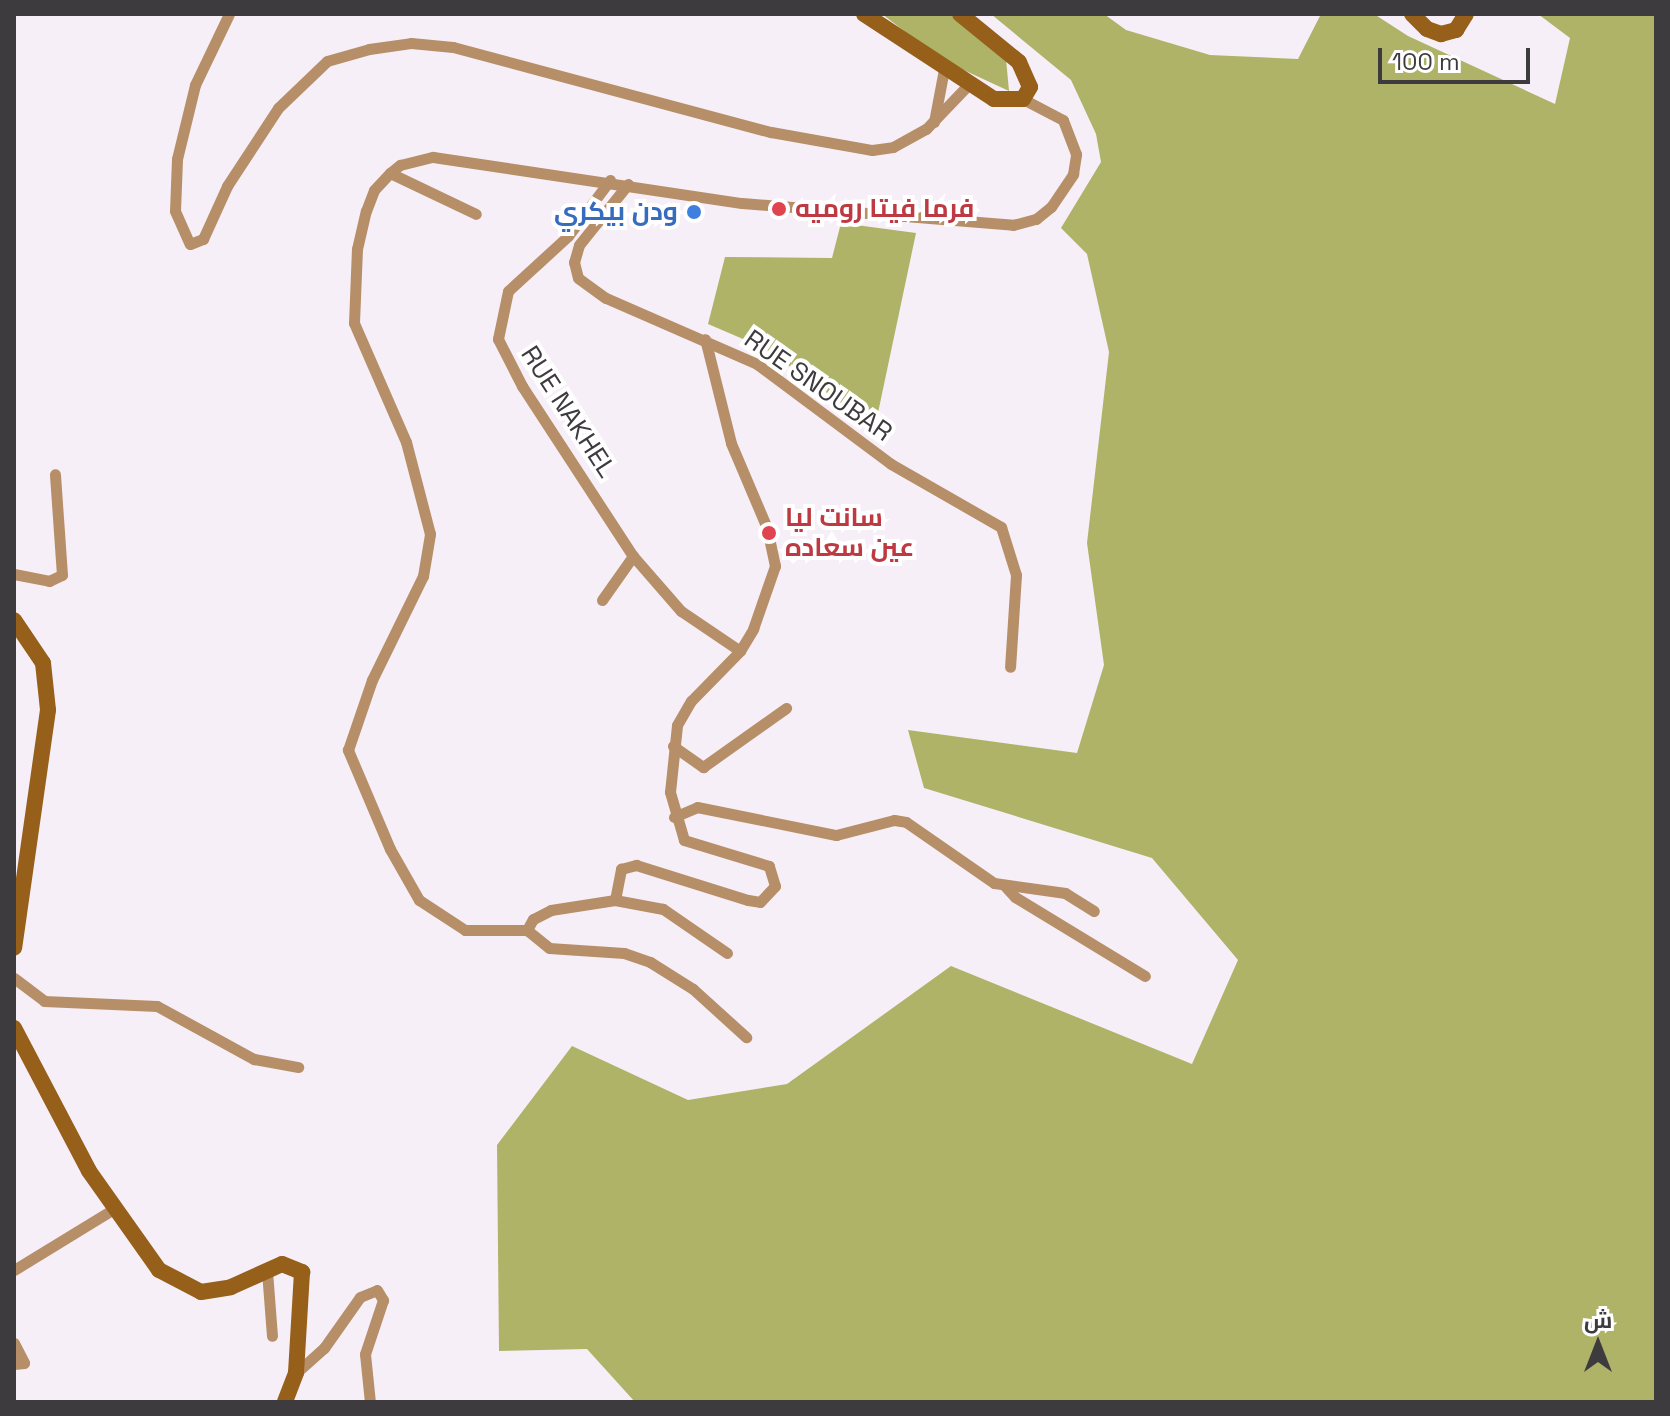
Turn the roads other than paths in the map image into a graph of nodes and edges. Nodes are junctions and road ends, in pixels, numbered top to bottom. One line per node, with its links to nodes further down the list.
1 (229, 14): 9 (street)
2 (864, 14): 6 (street)
3 (960, 14): 8 (street)
4 (1412, 14): 5 (street)
5 (1466, 14)
6 (944, 69): 7 (street); 9 (street)
7 (968, 85): 8 (street); 9 (street)
8 (1023, 99): 12 (street)
9 (934, 122)
10 (390, 173): 11 (street); 13 (street); 28 (street)
11 (610, 180): 12 (street); 16 (street, RUE NAKHEL)
12 (628, 184): 14 (street, RUE SNOUBAR)
13 (476, 214)
14 (705, 339): 20 (street); 21 (street, RUE SNOUBAR)
15 (55, 474): 17 (street)
16 (633, 556): 18 (street); 20 (street, RUE NAKHEL)
17 (14, 574)
18 (602, 600)
19 (14, 621): 29 (street)
20 (740, 651): 23 (street)
21 (1010, 667)
22 (786, 708): 23 (street)
23 (673, 746): 24 (street)
24 (674, 817): 25 (street); 26 (street)
25 (1005, 886): 27 (street); 31 (street)
26 (615, 900): 28 (street); 30 (street)
27 (1094, 911)
28 (527, 930): 34 (street)
29 (14, 948)
30 (727, 953)
31 (1145, 976)
32 (14, 978): 35 (street)
33 (14, 1028): 36 (street)
34 (746, 1037)
35 (298, 1067)
36 (115, 1208): 37 (street); 38 (street)
37 (14, 1270)
38 (267, 1271): 39 (street); 42 (street)
39 (272, 1336)
40 (14, 1343): 41 (street)
41 (14, 1364)
42 (296, 1373): 43 (street); 44 (street)
43 (285, 1402)
44 (370, 1402)

